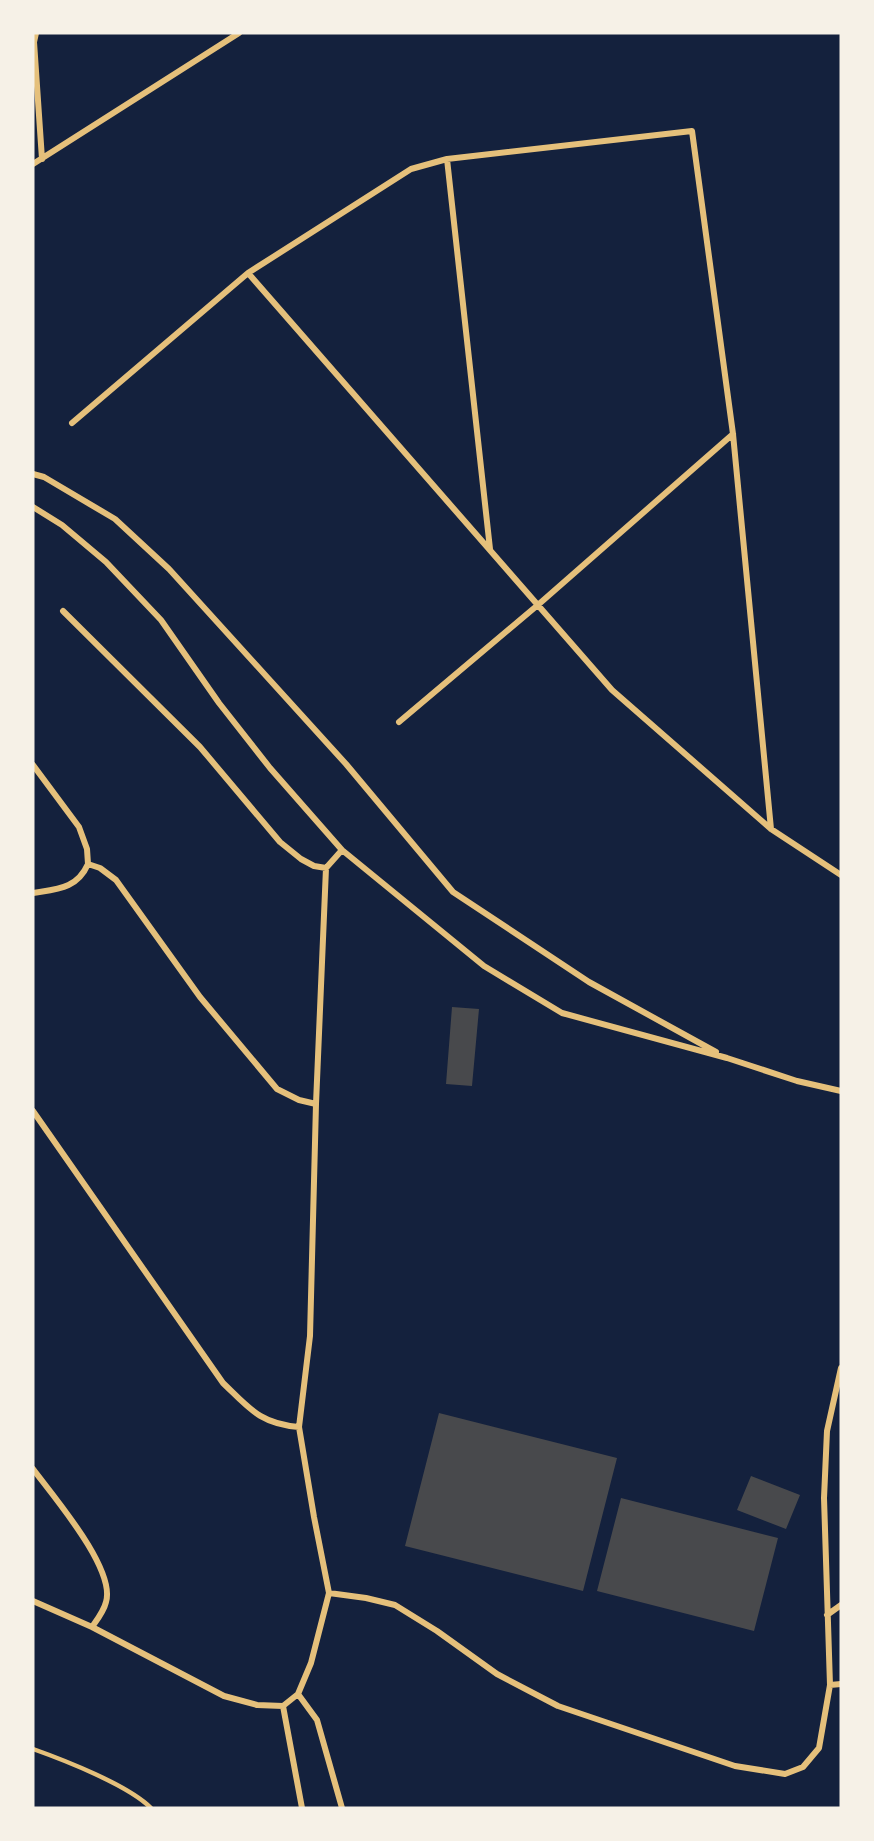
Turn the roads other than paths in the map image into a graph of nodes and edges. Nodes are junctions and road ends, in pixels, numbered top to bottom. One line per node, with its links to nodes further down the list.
1 (36, 33): 3 (street)
2 (239, 33): 3 (street)
3 (42, 159): 5 (street)
4 (447, 159): 6 (street); 8 (street); 11 (street)
5 (33, 164)
6 (248, 273): 7 (street); 11 (street)
7 (72, 423)
8 (733, 434): 12 (street); 16 (street)
9 (33, 474): 22 (street)
10 (33, 507): 17 (street)
11 (490, 550): 12 (street)
12 (539, 604): 14 (street); 16 (street)
13 (63, 611): 19 (street)
14 (399, 722)
15 (33, 765): 18 (street)
16 (771, 829): 20 (street)
17 (342, 850): 19 (street); 22 (street)
18 (88, 864): 21 (street); 24 (street)
19 (326, 868): 24 (street)
20 (841, 875)
21 (33, 893)
22 (727, 1058): 23 (street)
23 (841, 1091)
24 (316, 1104): 27 (street)
25 (33, 1111): 27 (street)
26 (841, 1368): 32 (street)
27 (298, 1426): 29 (street)
28 (33, 1469): 33 (street)
29 (329, 1593): 35 (street); 36 (street)
30 (33, 1601): 33 (street)
31 (841, 1605): 32 (street)
32 (827, 1615): 35 (street)
33 (92, 1627): 37 (street)
34 (841, 1684): 35 (street)
35 (830, 1685)
36 (298, 1694): 37 (street); 41 (street)
37 (283, 1706): 40 (street)
38 (33, 1749): 39 (lane)
39 (151, 1808)
40 (302, 1808)
41 (342, 1808)

